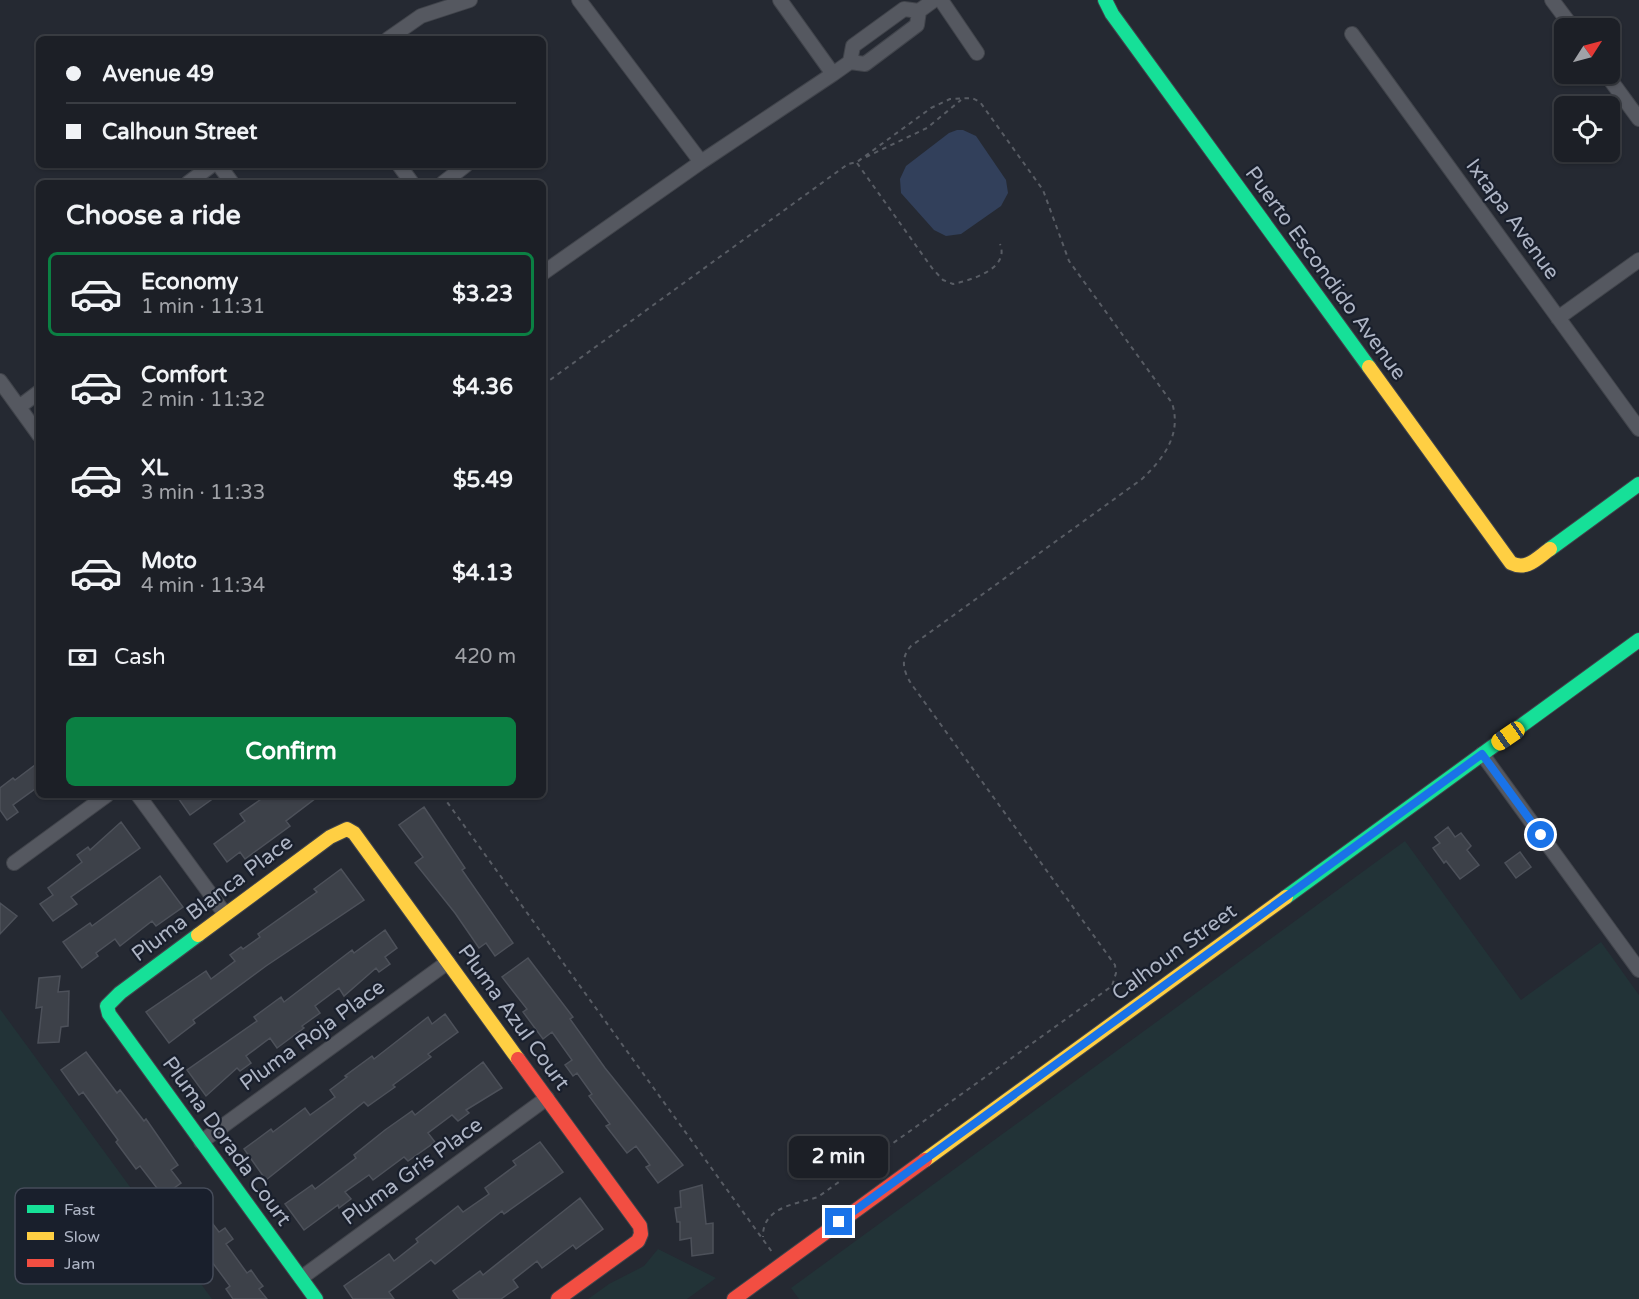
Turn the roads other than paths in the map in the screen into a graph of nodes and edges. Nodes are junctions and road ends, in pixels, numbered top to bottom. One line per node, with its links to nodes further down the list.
1 (470, 0): 12 (street)
2 (579, 0): 19 (street)
3 (780, 0): 16 (street)
4 (934, 0): 8 (street)
5 (941, 0): 14 (street)
6 (1105, 0): 32 (street, Puerto Escondido Avenue)
7 (1552, 0): 9 (street)
8 (919, 10): 10 (street); 13 (street)
9 (1566, 18)
10 (876, 30): 13 (street); 15 (street)
11 (1352, 34): 26 (street, Ixtapa Avenue)
12 (392, 36)
13 (888, 47): 15 (street)
14 (977, 53)
15 (850, 62): 16 (street)
16 (833, 74): 19 (street)
17 (1613, 84): 18 (street)
18 (1639, 119)
19 (701, 162): 25 (street)
20 (208, 168): 22 (street)
21 (462, 168): 23 (street)
22 (192, 180)
23 (447, 180)
24 (1639, 260): 26 (street)
25 (546, 271)
26 (1558, 318): 30 (street, Ixtapa Avenue)
27 (0, 381): 29 (street)
28 (36, 394): 29 (street)
29 (19, 407): 31 (street)
30 (1639, 429)
31 (36, 431)
32 (1639, 484)
33 (1639, 640): 34 (street, Calhoun Street)
34 (1482, 754): 41 (street); 48 (street, Calhoun Street)
35 (103, 798): 38 (street)
36 (140, 798): 39 (street)
37 (347, 830): 39 (street, Pluma Blanca Place); 40 (street, Pluma Azul Court)
38 (14, 863)
39 (225, 914): 42 (street, Pluma Blanca Place)
40 (448, 962): 43 (street, Pluma Azul Court); 44 (street, Pluma Roja Place)
41 (1639, 970)
42 (108, 1006): 44 (street, Pluma Dorada Court)
43 (547, 1098): 45 (street, Pluma Gris Place); 47 (street, Pluma Azul Court)
44 (201, 1142): 45 (street, Pluma Dorada Court)
45 (301, 1278): 46 (street, Pluma Dorada Court)
46 (316, 1299)
47 (558, 1299)
48 (734, 1299)

